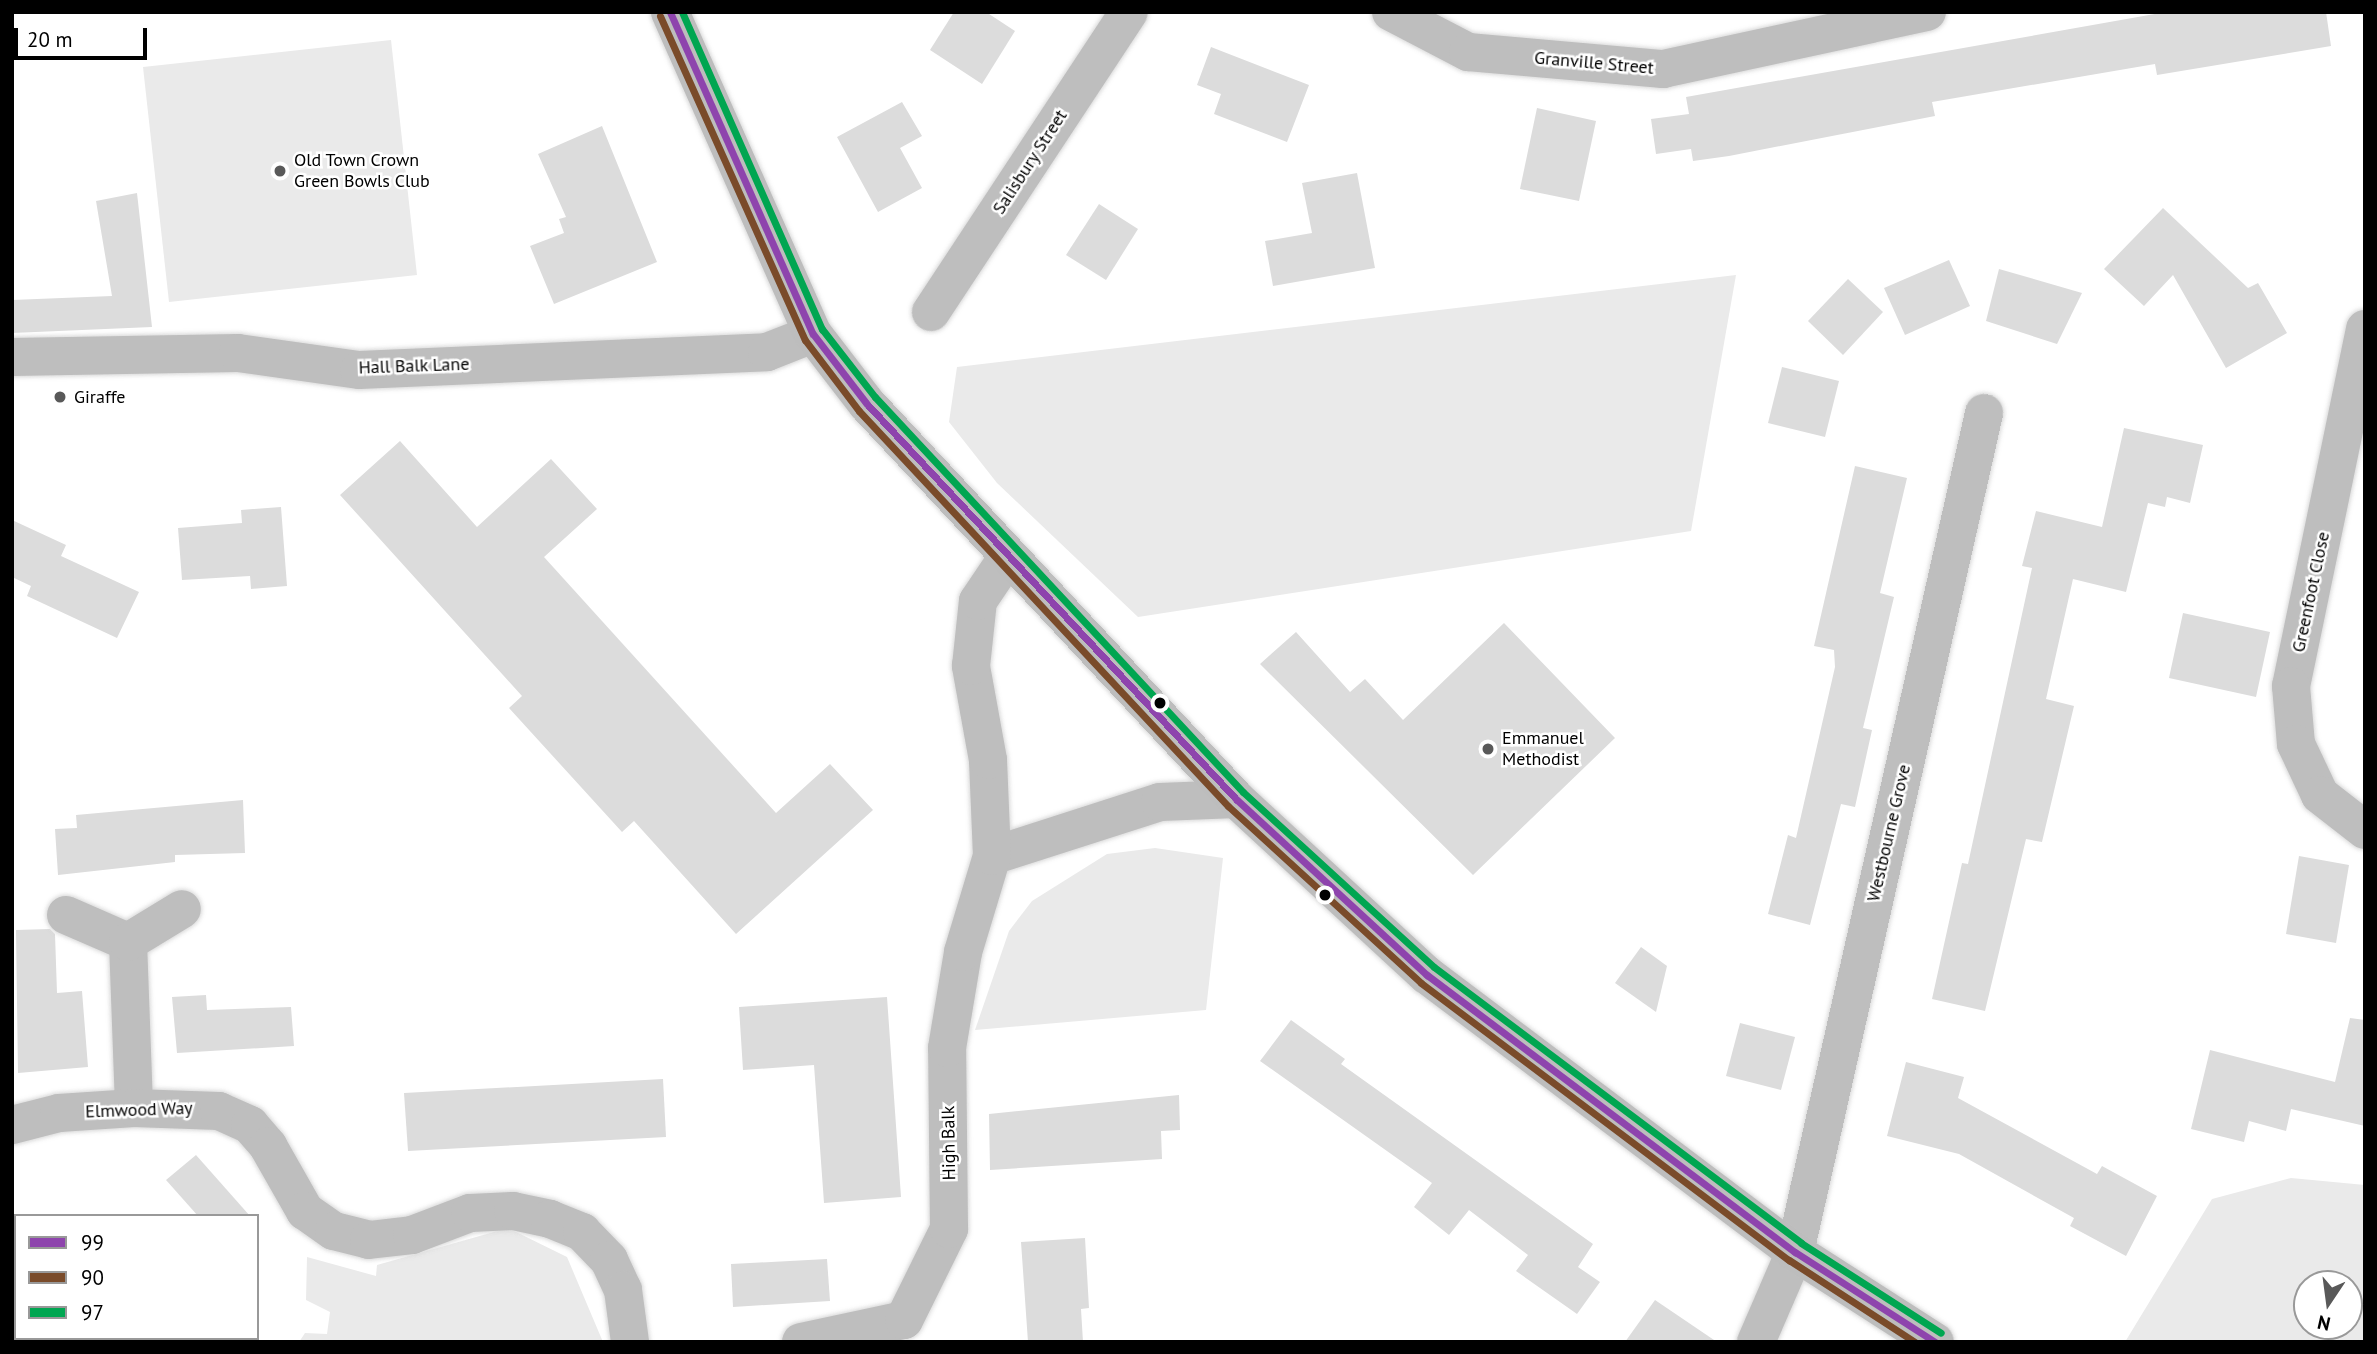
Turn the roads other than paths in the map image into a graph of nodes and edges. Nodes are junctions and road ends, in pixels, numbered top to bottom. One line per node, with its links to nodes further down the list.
1 (670, 12): 7 (highway)
2 (1129, 12): 5 (street, Salisbury Street)
3 (1391, 12): 4 (street, Granville Street)
4 (1927, 12)
5 (931, 312)
6 (2365, 329): 12 (street, Greenfoot Close)
7 (813, 334): 8 (street, Hall Balk Lane); 10 (highway)
8 (12, 358)
9 (1984, 414): 19 (street, Westbourne Grove)
10 (1007, 558): 11 (highway); 13 (street, High Balk)
11 (1236, 799): 13 (street); 19 (highway)
12 (2365, 830)
13 (992, 856): 20 (street, High Balk)
14 (182, 909): 16 (street)
15 (66, 915): 16 (street)
16 (128, 942): 17 (street)
17 (134, 1108): 18 (street, Elmwood Way); 21 (street, Elmwood Way)
18 (12, 1125)
19 (1795, 1252): 23 (street, Westbourne Grove); 24 (highway)
20 (911, 1331): 22 (street, High Balk)
21 (630, 1342)
22 (801, 1342)
23 (1756, 1342)
24 (1935, 1342)

